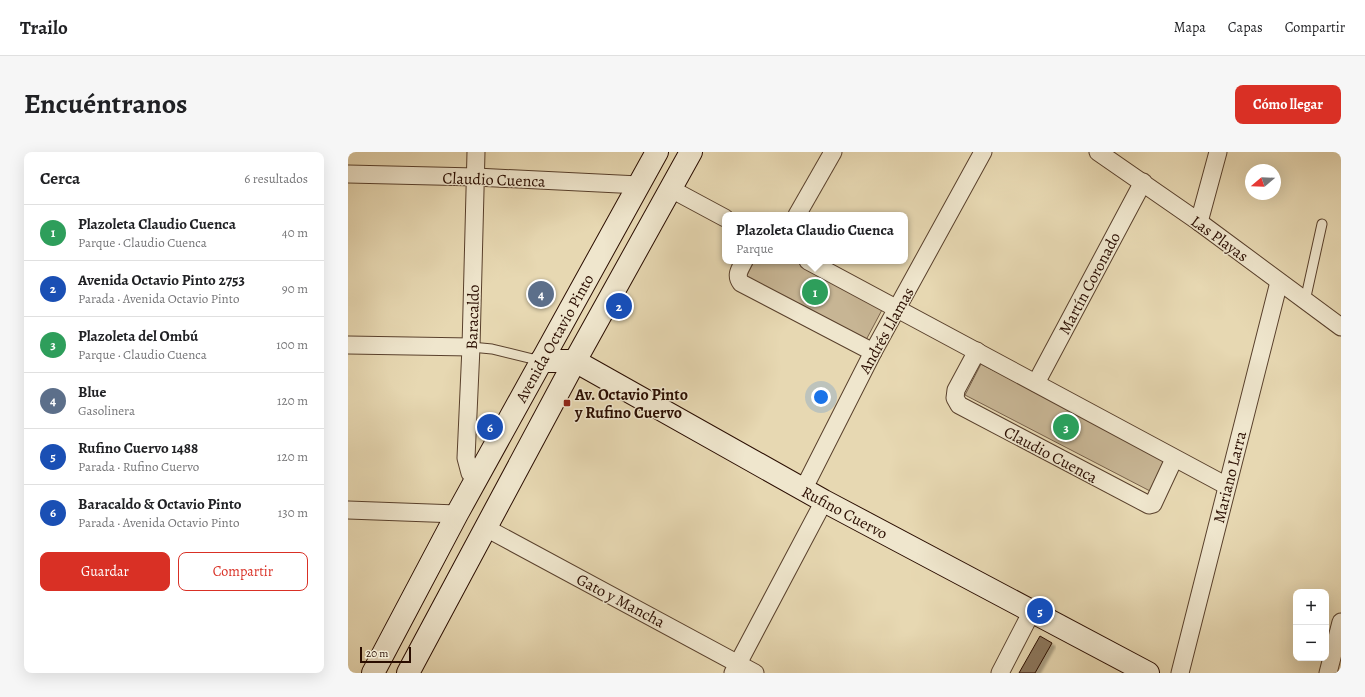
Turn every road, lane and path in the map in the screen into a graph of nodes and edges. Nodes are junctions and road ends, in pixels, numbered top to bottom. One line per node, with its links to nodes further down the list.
1 (476, 152): 9 (street, Baracaldo)
2 (657, 152): 11 (main road, Avenida Octavio Pinto)
3 (691, 152): 12 (main road, Avenida Octavio Pinto)
4 (833, 152): 13 (street)
5 (984, 152): 21 (street, Andrés Llamas)
6 (1098, 152): 10 (street, Las Playas)
7 (1218, 152): 15 (street)
8 (348, 174): 9 (street, Claudio Cuenca)
9 (476, 177): 11 (street, Claudio Cuenca); 24 (street, Baracaldo)
10 (1143, 182): 15 (street, Las Playas); 29 (street, Martín Coronado)
11 (639, 185): 27 (main road, Avenida Octavio Pinto)
12 (671, 189): 14 (street); 28 (main road, Avenida Octavio Pinto)
13 (799, 212)
14 (722, 216)
15 (1199, 222): 19 (street, Las Playas)
16 (1322, 224): 20 (lane)
17 (742, 264): 26 (street)
18 (814, 264): 21 (street)
19 (1279, 282): 20 (street, Las Playas); 32 (street, Mariano Larra)
20 (1305, 301): 22 (street, Las Playas)
21 (898, 308): 25 (street); 26 (street, Andrés Llamas)
22 (1341, 327)
23 (348, 344): 24 (street)
24 (471, 347): 27 (lane); 31 (street, Baracaldo)
25 (977, 351): 29 (street); 30 (street, Claudio Cuenca)
26 (873, 352): 33 (street, Andrés Llamas)
27 (541, 361): 28 (main road, Rufino Cuervo); 31 (main road, Avenida Octavio Pinto)
28 (575, 361): 33 (main road, Rufino Cuervo); 37 (main road, Avenida Octavio Pinto)
29 (1036, 383): 30 (street)
30 (1174, 459): 32 (street)
31 (476, 480): 36 (main road, Avenida Octavio Pinto)
32 (1227, 486): 46 (street, Mariano Larra)
33 (803, 490): 34 (main road, Rufino Cuervo)
34 (824, 501): 38 (main road, Rufino Cuervo); 40 (street)
35 (348, 510): 36 (street)
36 (458, 514): 41 (main road, Avenida Octavio Pinto)
37 (486, 528): 40 (street, Gato y Mancha); 42 (main road, Avenida Octavio Pinto)
38 (1032, 611): 44 (street); 45 (main road, Rufino Cuervo)
39 (1341, 622): 47 (street)
40 (735, 668): 43 (street, Gato y Mancha)
41 (373, 673)
42 (408, 673)
43 (755, 673)
44 (1000, 673)
45 (1148, 673)
46 (1180, 673)
47 (1328, 673)

